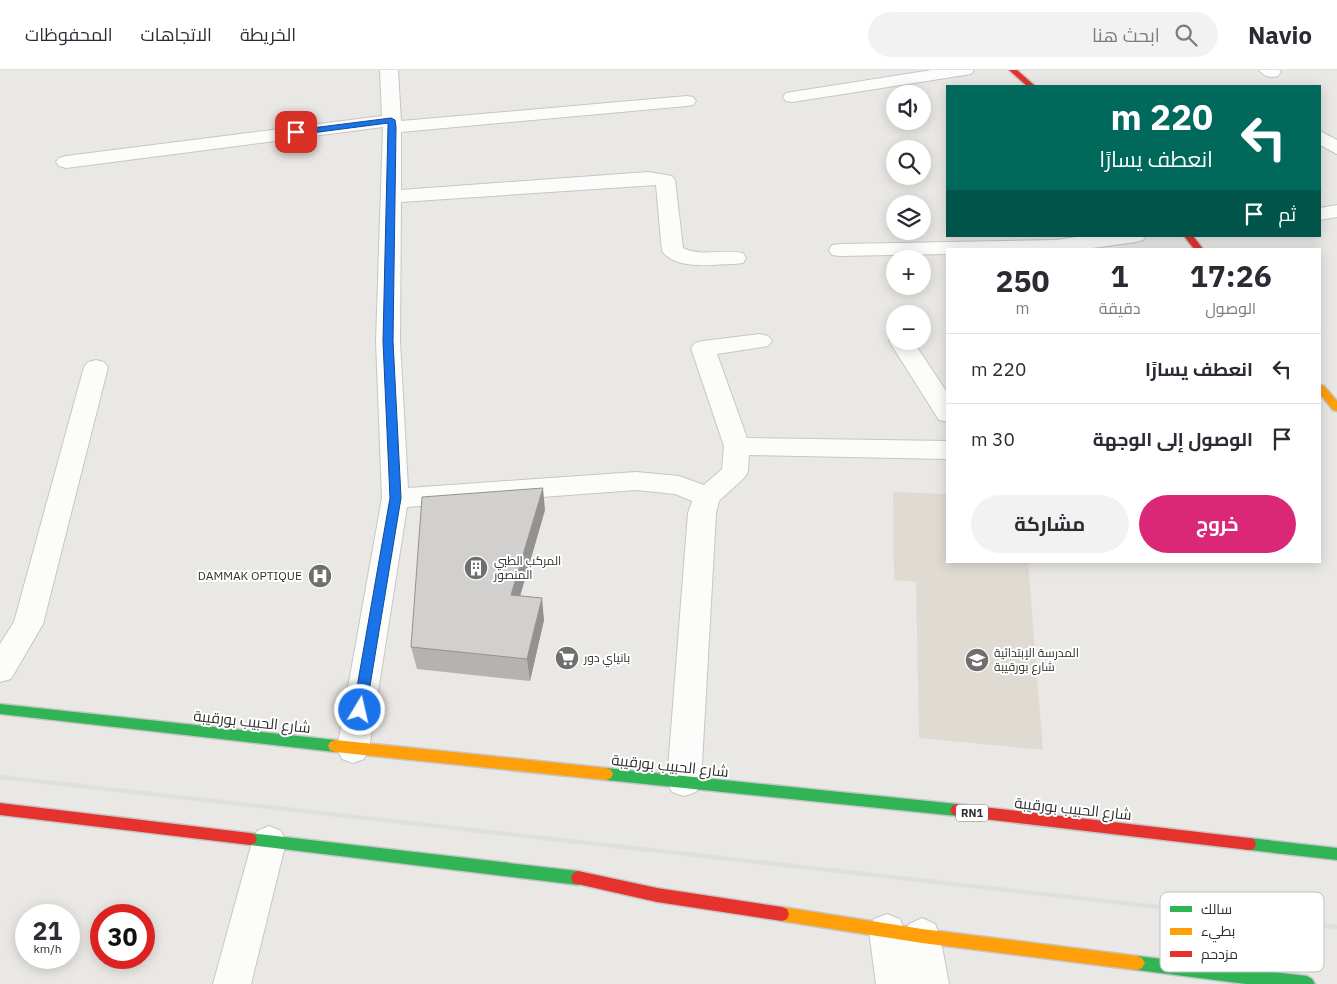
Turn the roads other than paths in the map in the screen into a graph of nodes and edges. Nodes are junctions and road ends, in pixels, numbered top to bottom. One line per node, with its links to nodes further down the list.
1 (389, 70): 7 (street)
2 (966, 70): 5 (street)
3 (1013, 70): 4 (street)
4 (1029, 85)
5 (792, 97)
6 (687, 101): 7 (street)
7 (391, 123): 10 (street); 11 (street)
8 (1321, 138): 9 (street)
9 (1337, 148)
10 (66, 162)
11 (391, 197): 20 (street); 30 (street)
12 (1337, 211): 13 (street)
13 (1321, 214)
14 (1128, 237): 17 (street)
15 (1189, 237): 18 (street)
16 (946, 248): 19 (street)
17 (948, 248)
18 (1198, 248)
19 (840, 250)
20 (735, 258)
21 (760, 341): 27 (street)
22 (907, 350): 26 (street)
23 (96, 367): 31 (street)
24 (1321, 389): 25 (street)
25 (1337, 408)
26 (946, 411)
27 (737, 446): 28 (street); 29 (street)
28 (946, 450)
29 (707, 497): 30 (street); 34 (street)
30 (395, 498): 33 (street)
31 (0, 670)
32 (0, 709): 33 (street, شارع الحبيب بورقيبة / RN1)
33 (353, 748): 34 (street, شارع الحبيب بورقيبة / RN1)
34 (684, 782): 37 (street, شارع الحبيب بورقيبة / RN1)
35 (0, 809): 36 (street)
36 (269, 842): 38 (street); 41 (street)
37 (1337, 854)
38 (904, 933): 39 (street); 42 (street); 43 (street)
39 (1160, 965)
40 (1212, 972): 44 (street)
41 (232, 984)
42 (895, 984)
43 (930, 984)
44 (1307, 984)

